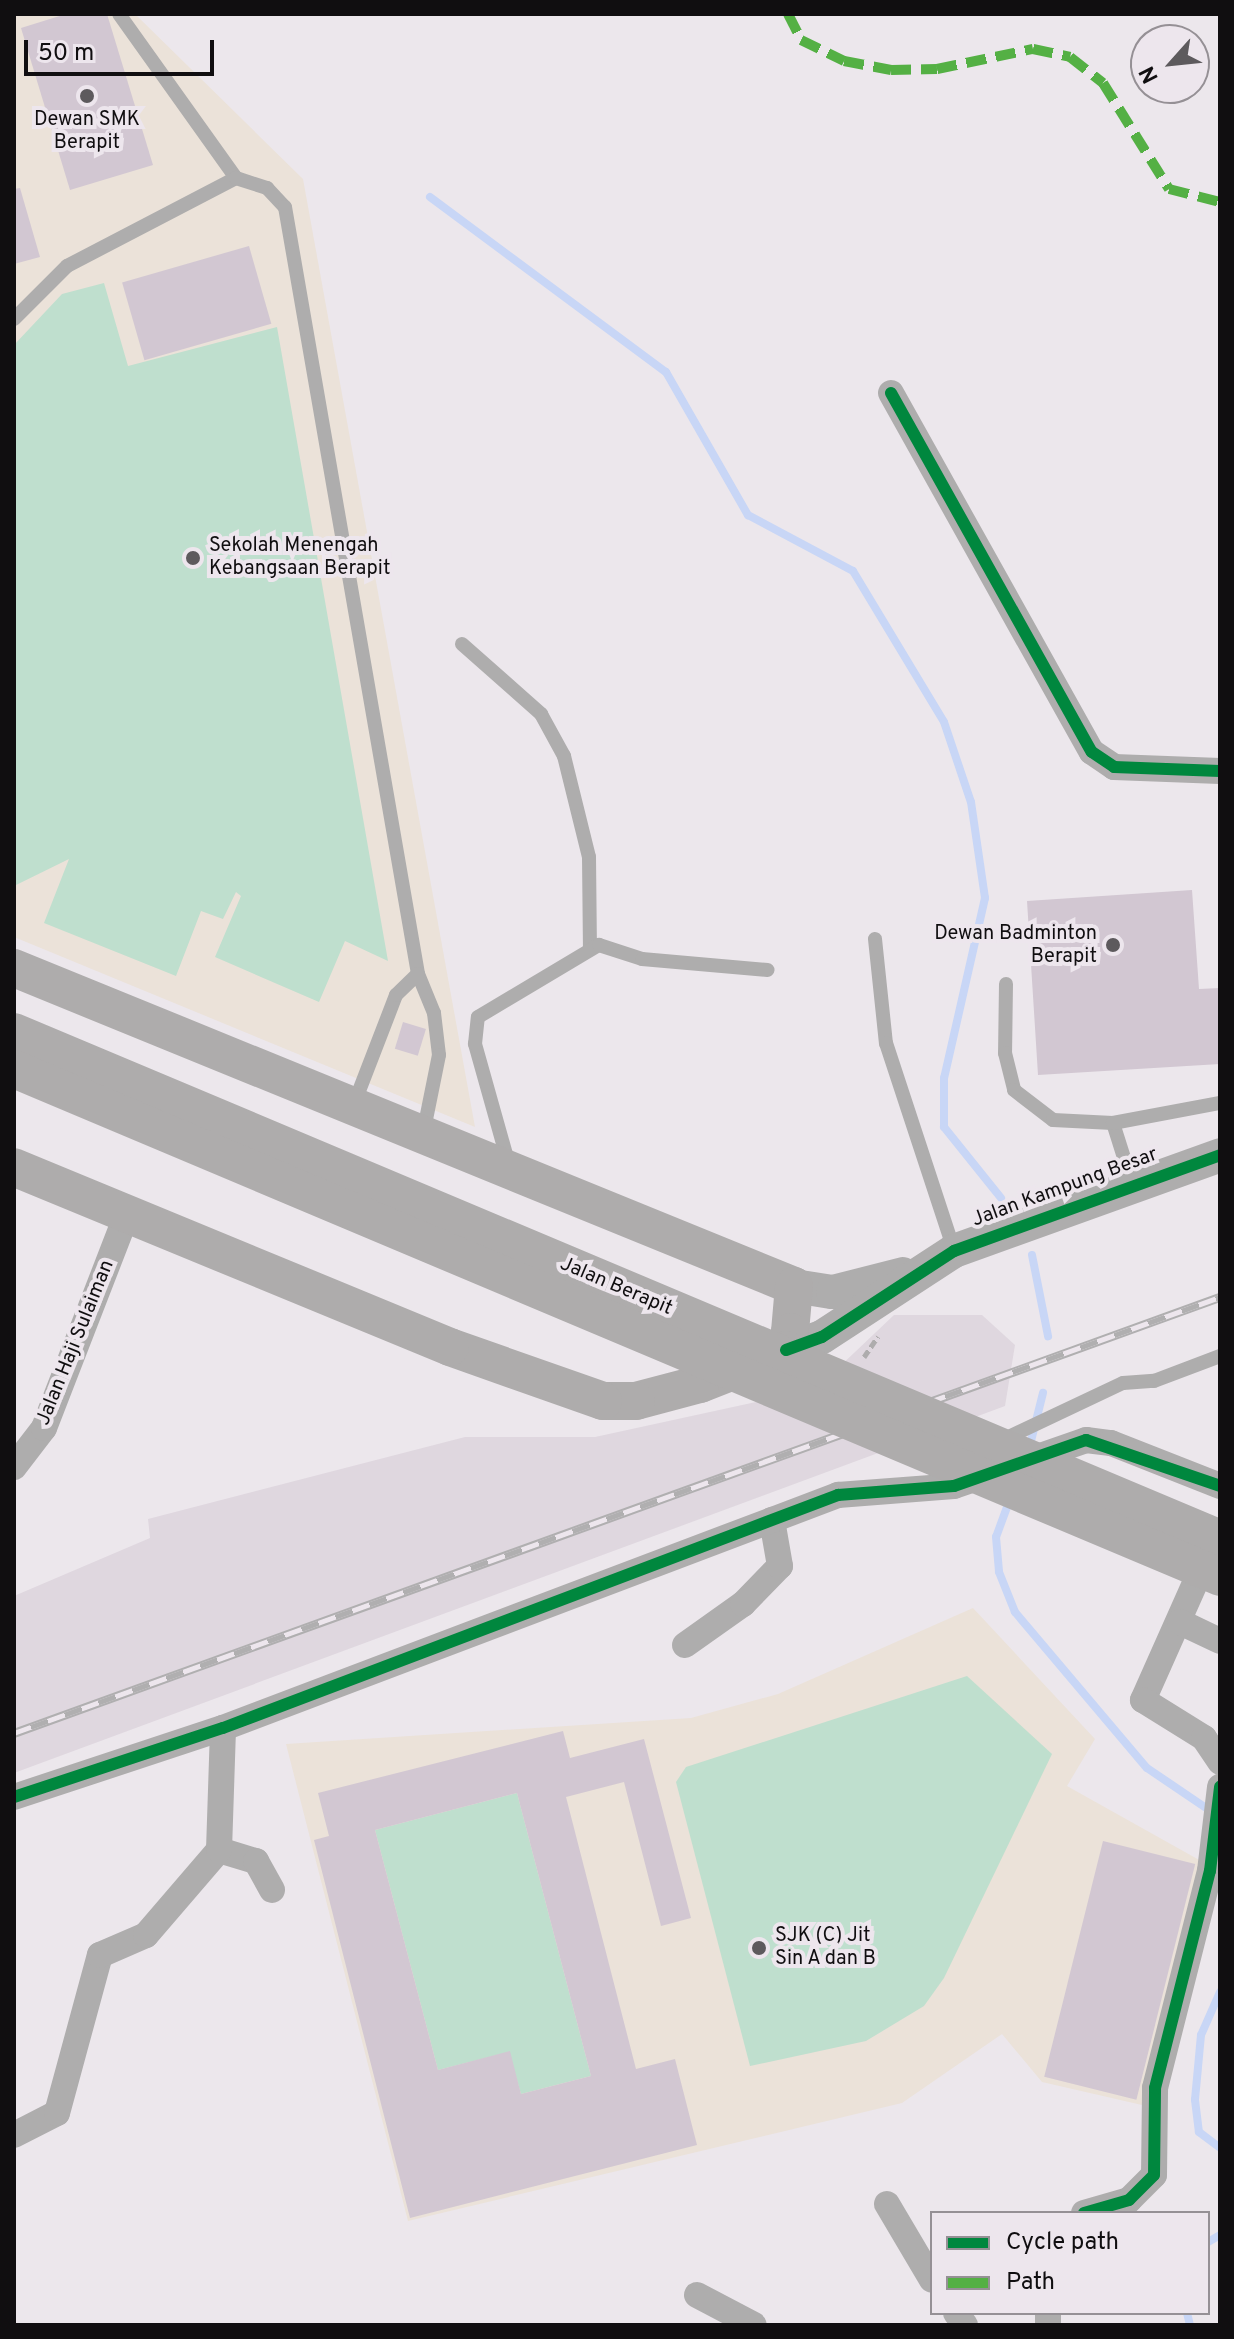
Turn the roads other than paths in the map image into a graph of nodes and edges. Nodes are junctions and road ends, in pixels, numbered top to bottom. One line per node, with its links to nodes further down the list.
1 (119, 14): 2 (lane)
2 (236, 178): 3 (lane); 11 (lane)
3 (14, 319)
4 (891, 393): 6 (street)
5 (462, 644): 8 (lane)
6 (1220, 771)
7 (875, 939): 24 (lane)
8 (590, 948): 10 (lane); 21 (lane)
9 (14, 968): 16 (main road)
10 (768, 970)
11 (418, 974): 16 (lane); 18 (lane)
12 (1006, 984): 17 (lane)
13 (14, 1032): 28 (main road, Jalan Berapit, bridge)
14 (14, 1069): 34 (main road, bridge)
15 (1220, 1103): 17 (lane)
16 (352, 1108): 18 (main road)
17 (1113, 1123): 22 (lane)
18 (423, 1136): 21 (main road)
19 (1220, 1155): 22 (street, Jalan Kampung Besar)
20 (14, 1167): 23 (main road)
21 (513, 1176): 25 (main road)
22 (1132, 1183): 24 (street, Jalan Kampung Besar)
23 (127, 1214): 26 (main road); 29 (street, Jalan Haji Sulaiman)
24 (940, 1258): 25 (street); 26 (street)
25 (794, 1286): 26 (main road)
26 (786, 1350)
27 (1220, 1356): 28 (lane)
28 (995, 1444): 33 (main road, Jalan Berapit, bridge)
29 (14, 1467)
30 (1220, 1486): 31 (street)
31 (772, 1520): 37 (street); 38 (street)
32 (1220, 1525): 35 (street)
33 (1220, 1539)
34 (1220, 1577)
35 (1180, 1622): 36 (street); 39 (street)
36 (1220, 1641)
37 (685, 1645)
38 (223, 1728): 41 (street); 42 (street)
39 (1220, 1762)
40 (1219, 1792): 46 (street)
41 (14, 1797)
42 (219, 1850): 43 (street); 44 (street)
43 (272, 1890)
44 (14, 2135)
45 (887, 2204): 47 (street)
46 (1091, 2211)
47 (930, 2277)
48 (697, 2295): 49 (street)
49 (754, 2325)

